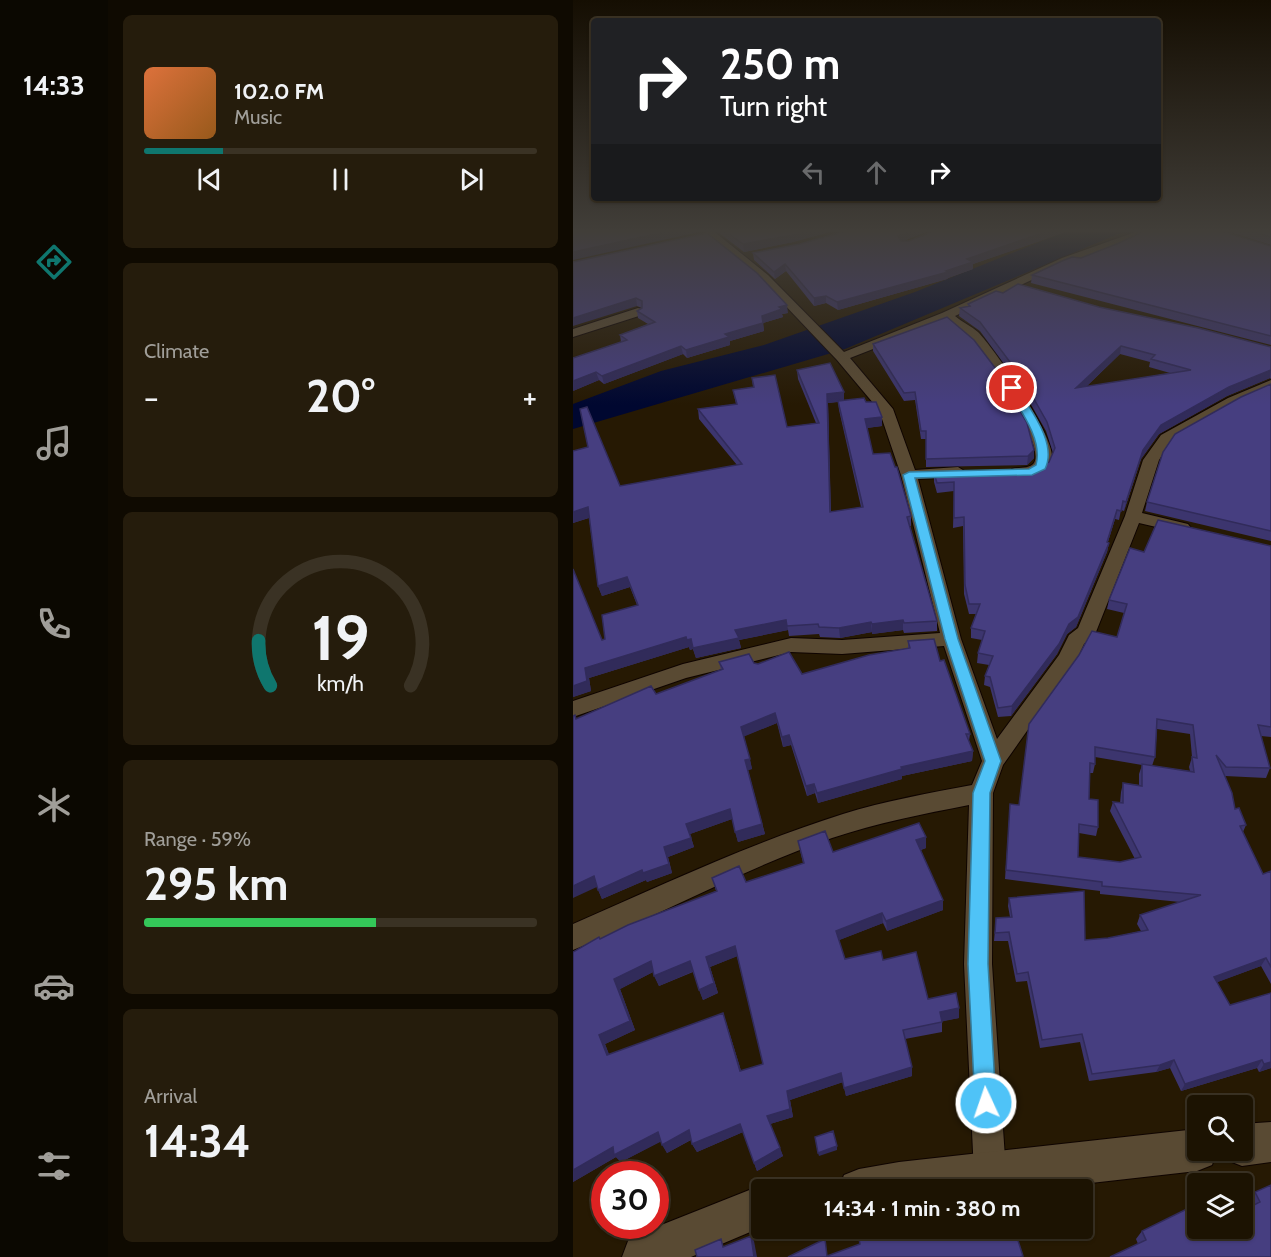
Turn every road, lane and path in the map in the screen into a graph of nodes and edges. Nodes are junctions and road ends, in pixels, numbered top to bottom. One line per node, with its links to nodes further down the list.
1 (774, 288): 8 (street)
2 (1003, 288): 6 (street)
3 (1024, 288): 4 (street)
4 (1029, 289)
5 (637, 312): 7 (street)
6 (945, 316): 8 (street); 11 (street)
7 (573, 333)
8 (841, 356): 12 (street)
9 (1271, 384): 13 (street)
10 (971, 472): 12 (street)
11 (1002, 472)
12 (909, 475): 15 (street)
13 (1133, 516): 14 (street); 17 (street)
14 (1195, 531)
15 (951, 639): 16 (street); 17 (street)
16 (573, 709)
17 (993, 761): 18 (street)
18 (981, 793): 19 (street); 23 (street)
19 (573, 937)
20 (1271, 1142): 21 (street)
21 (1253, 1144)
22 (1187, 1151): 23 (street)
23 (990, 1173): 24 (street)
24 (944, 1179)
25 (751, 1211): 26 (street)
26 (644, 1257)

